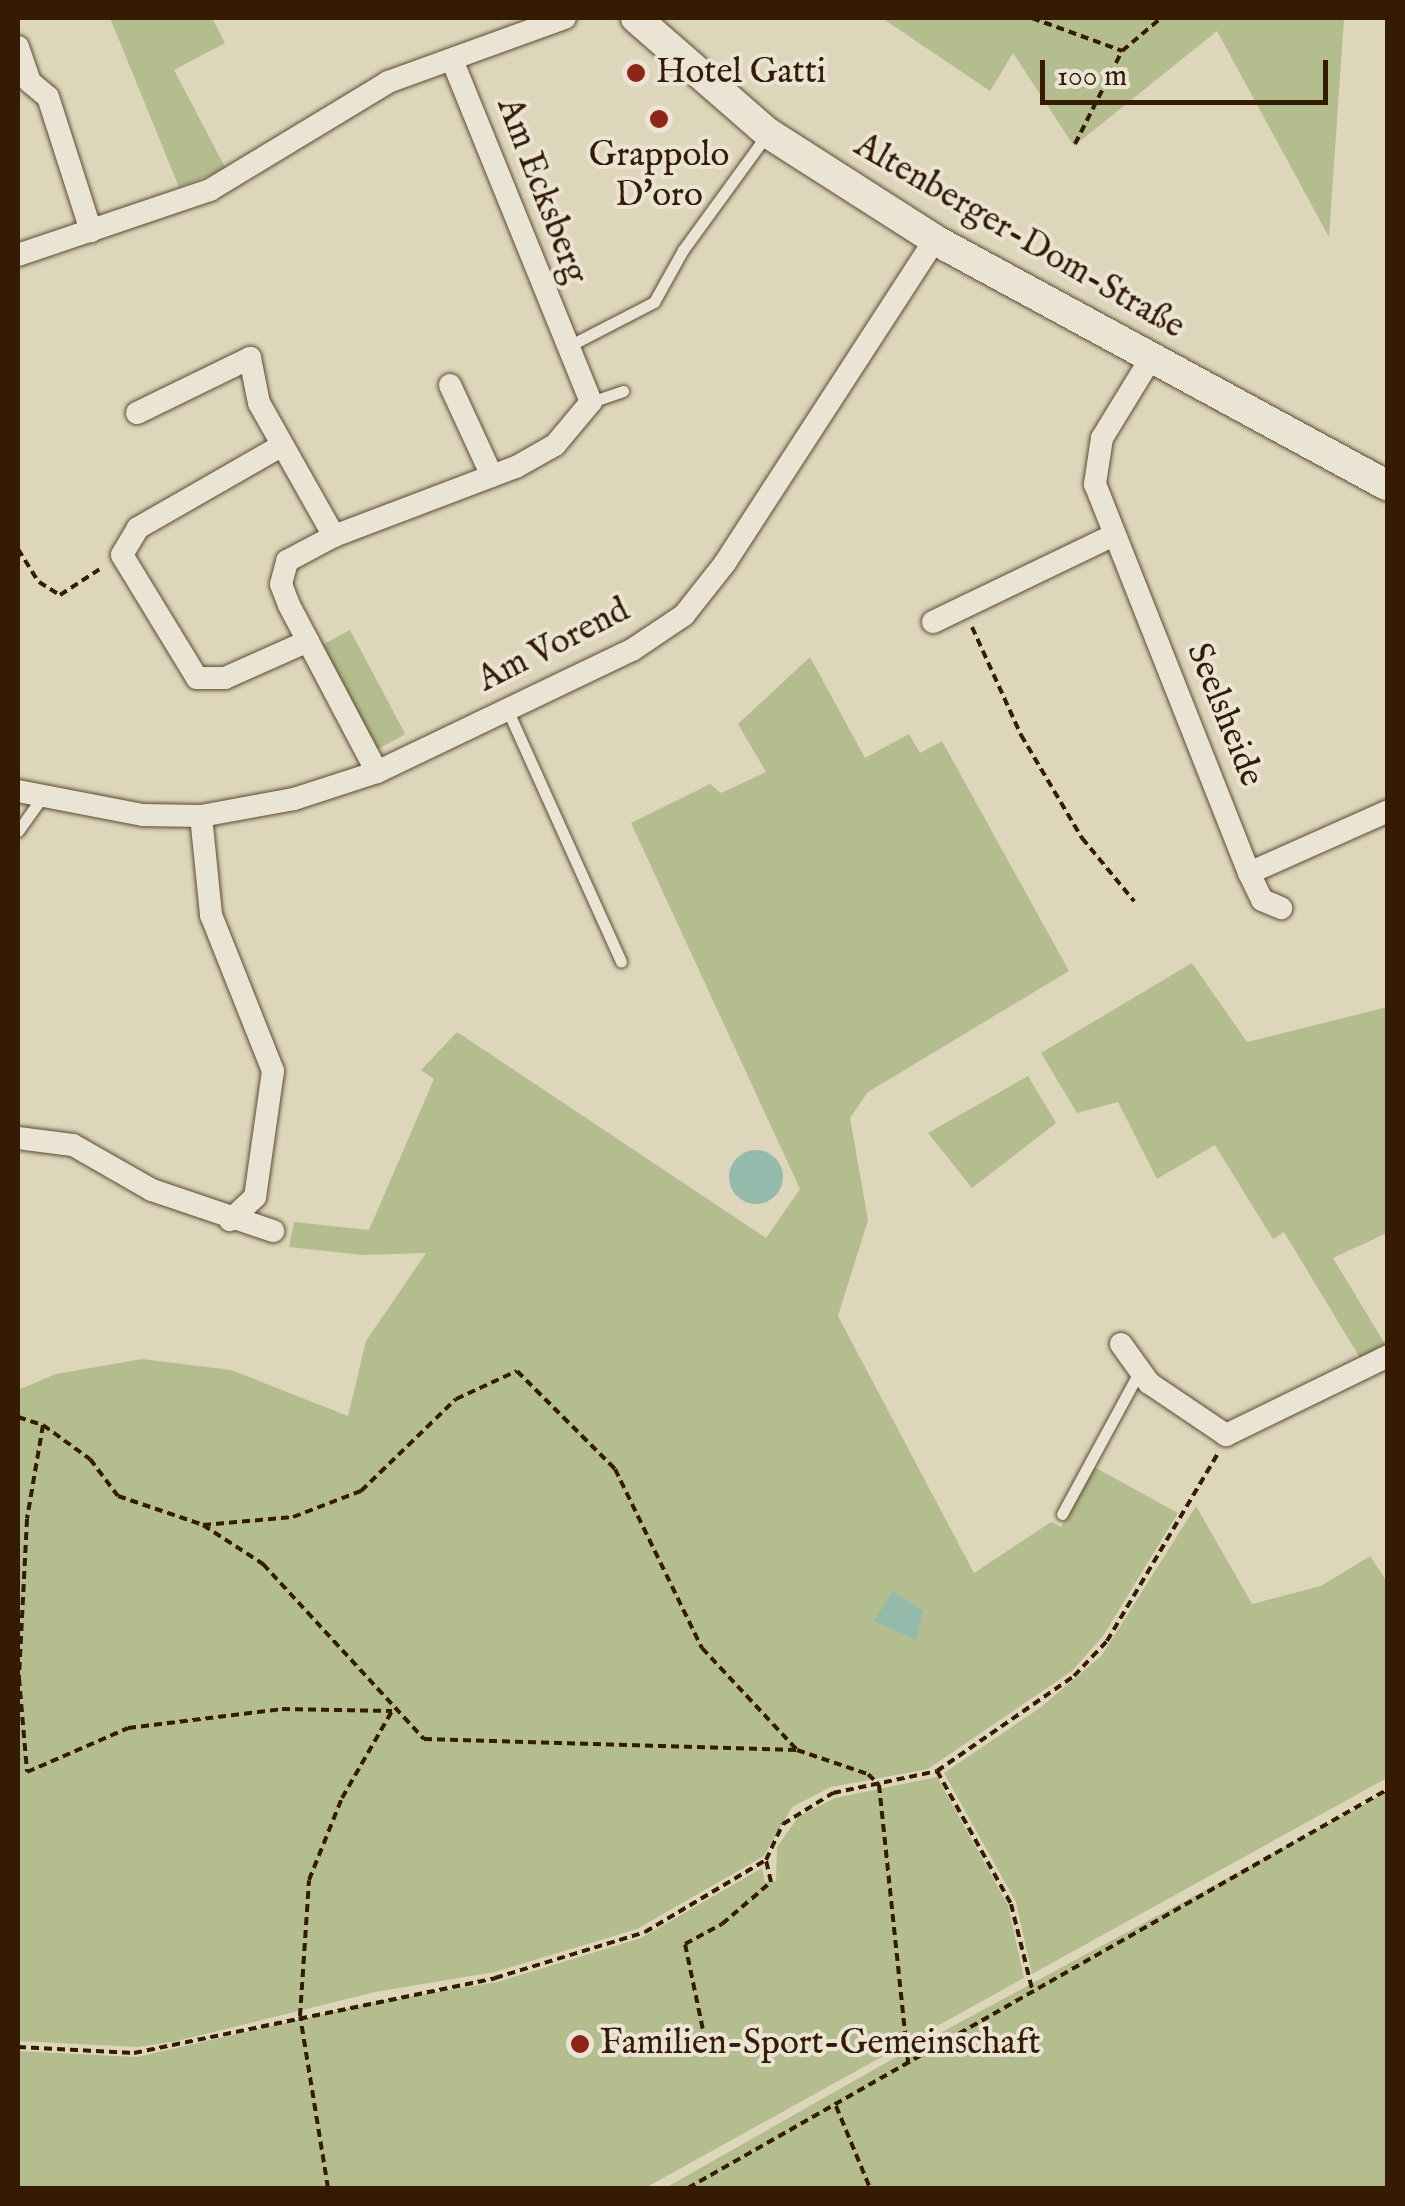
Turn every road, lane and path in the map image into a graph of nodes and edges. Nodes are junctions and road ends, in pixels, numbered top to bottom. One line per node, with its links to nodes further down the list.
1 (565, 18): 7 (street)
2 (636, 18): 8 (main road, Altenberger-Dom-Straße)
3 (1032, 18): 6 (path)
4 (1161, 18): 6 (path)
5 (18, 47): 10 (street)
6 (1122, 51): 9 (path)
7 (452, 60): 10 (street); 13 (street, Am Ecksberg)
8 (768, 133): 11 (main road, Altenberger-Dom-Straße); 13 (lane)
9 (1075, 144)
10 (91, 231): 12 (street)
11 (935, 240): 14 (main road, Altenberger-Dom-Straße); 29 (street, Am Vorend)
12 (18, 256)
13 (565, 348): 17 (street, Am Ecksberg)
14 (1151, 358): 21 (main road, Altenberger-Dom-Straße); 22 (street, Seelsheide)
15 (450, 385): 20 (street)
16 (623, 390): 17 (lane)
17 (591, 402): 20 (street)
18 (137, 413): 19 (street)
19 (282, 446): 23 (street); 25 (street)
20 (492, 476): 23 (street)
21 (1388, 486)
22 (1114, 535): 26 (street); 36 (street, Seelsheide)
23 (334, 536): 28 (street)
24 (18, 549): 25 (path)
25 (122, 555): 28 (street)
26 (964, 608): 27 (street); 37 (path)
27 (933, 622)
28 (308, 641): 30 (street)
29 (507, 709): 30 (street, Am Vorend); 39 (lane)
30 (376, 772): 34 (street, Am Vorend)
31 (18, 790): 32 (street, Am Vorend)
32 (44, 796): 34 (street, Am Vorend); 35 (lane)
33 (1388, 811): 36 (street)
34 (201, 816): 41 (street)
35 (18, 831)
36 (1249, 873): 38 (street, Seelsheide)
37 (1134, 901)
38 (1280, 908)
39 (621, 961)
40 (18, 1138): 41 (street)
41 (230, 1220): 42 (street)
42 (273, 1231)
43 (1121, 1344): 45 (street)
44 (1388, 1356): 48 (street)
45 (1138, 1374): 48 (street); 49 (lane)
46 (18, 1416): 47 (path)
47 (43, 1425): 50 (path); 51 (path)
48 (1226, 1435): 53 (path)
49 (1062, 1514)
50 (203, 1525): 51 (path); 52 (path)
51 (392, 1711): 52 (path); 58 (path)
52 (798, 1750): 54 (path)
53 (937, 1771): 54 (path); 57 (path)
54 (878, 1785): 56 (path); 61 (path)
55 (1388, 1788): 57 (path)
56 (766, 1860): 58 (path); 60 (path)
57 (1033, 1993): 61 (path)
58 (300, 2016): 59 (path); 63 (path)
59 (18, 2047)
60 (708, 2054)
61 (908, 2063): 62 (path)
62 (836, 2106): 64 (path); 65 (path)
63 (328, 2188)
64 (688, 2188)
65 (870, 2188)

